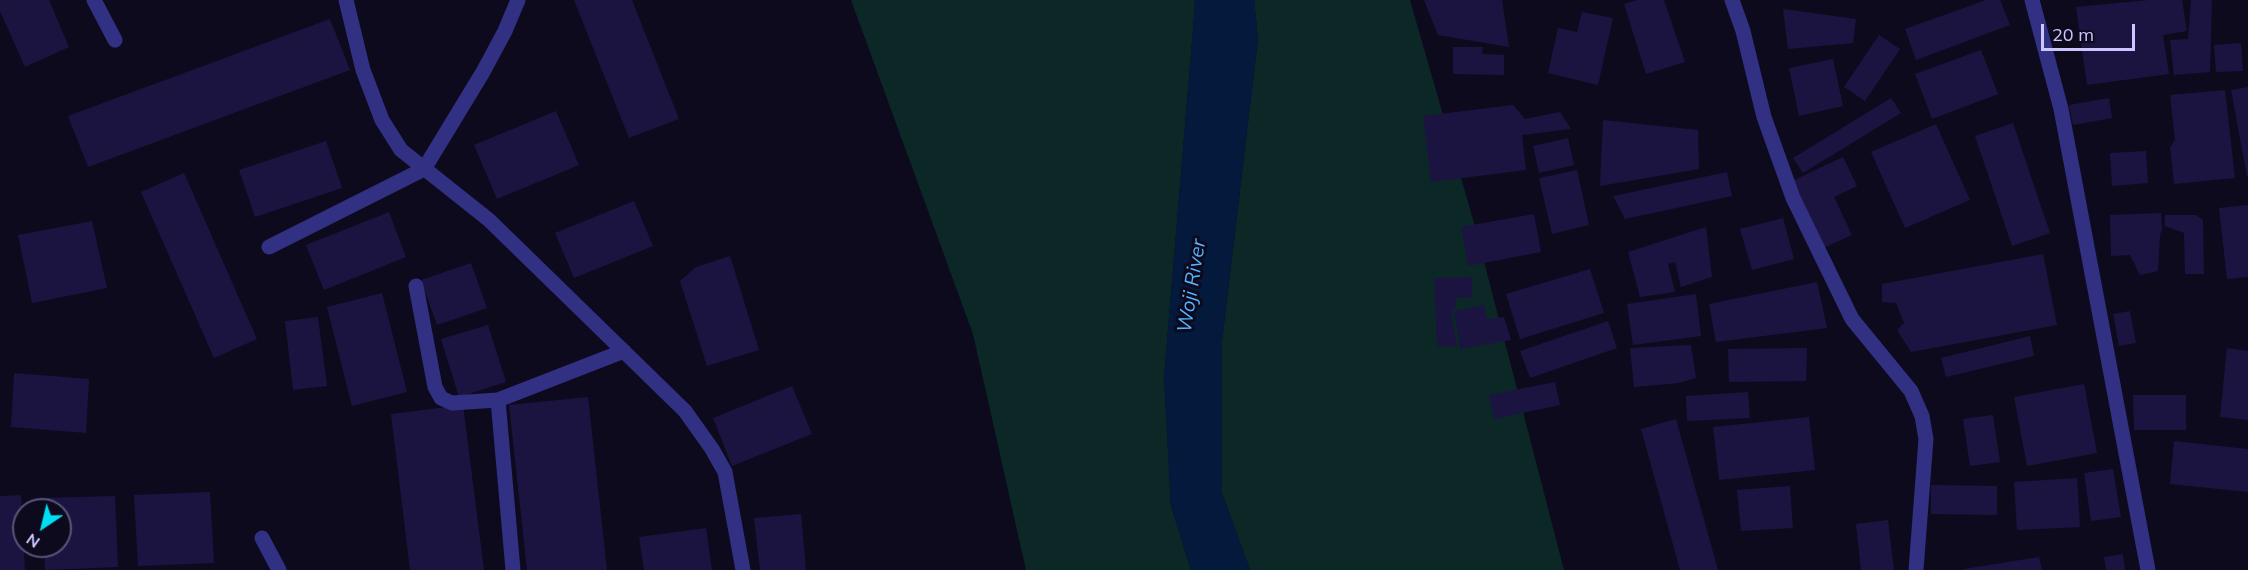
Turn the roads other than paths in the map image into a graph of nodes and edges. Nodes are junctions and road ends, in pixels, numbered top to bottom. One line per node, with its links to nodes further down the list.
1 (94, 0): 6 (street)
2 (346, 0): 7 (street)
3 (518, 0): 7 (street)
4 (1732, 0): 16 (street)
5 (2032, 0): 17 (street)
6 (116, 40)
7 (424, 169): 8 (street); 10 (street)
8 (269, 247)
9 (416, 286): 11 (street)
10 (624, 351): 11 (street); 15 (street)
11 (498, 400): 14 (street)
12 (262, 538): 13 (street)
13 (279, 570)
14 (513, 570)
15 (743, 570)
16 (1916, 570)
17 (2148, 570)

